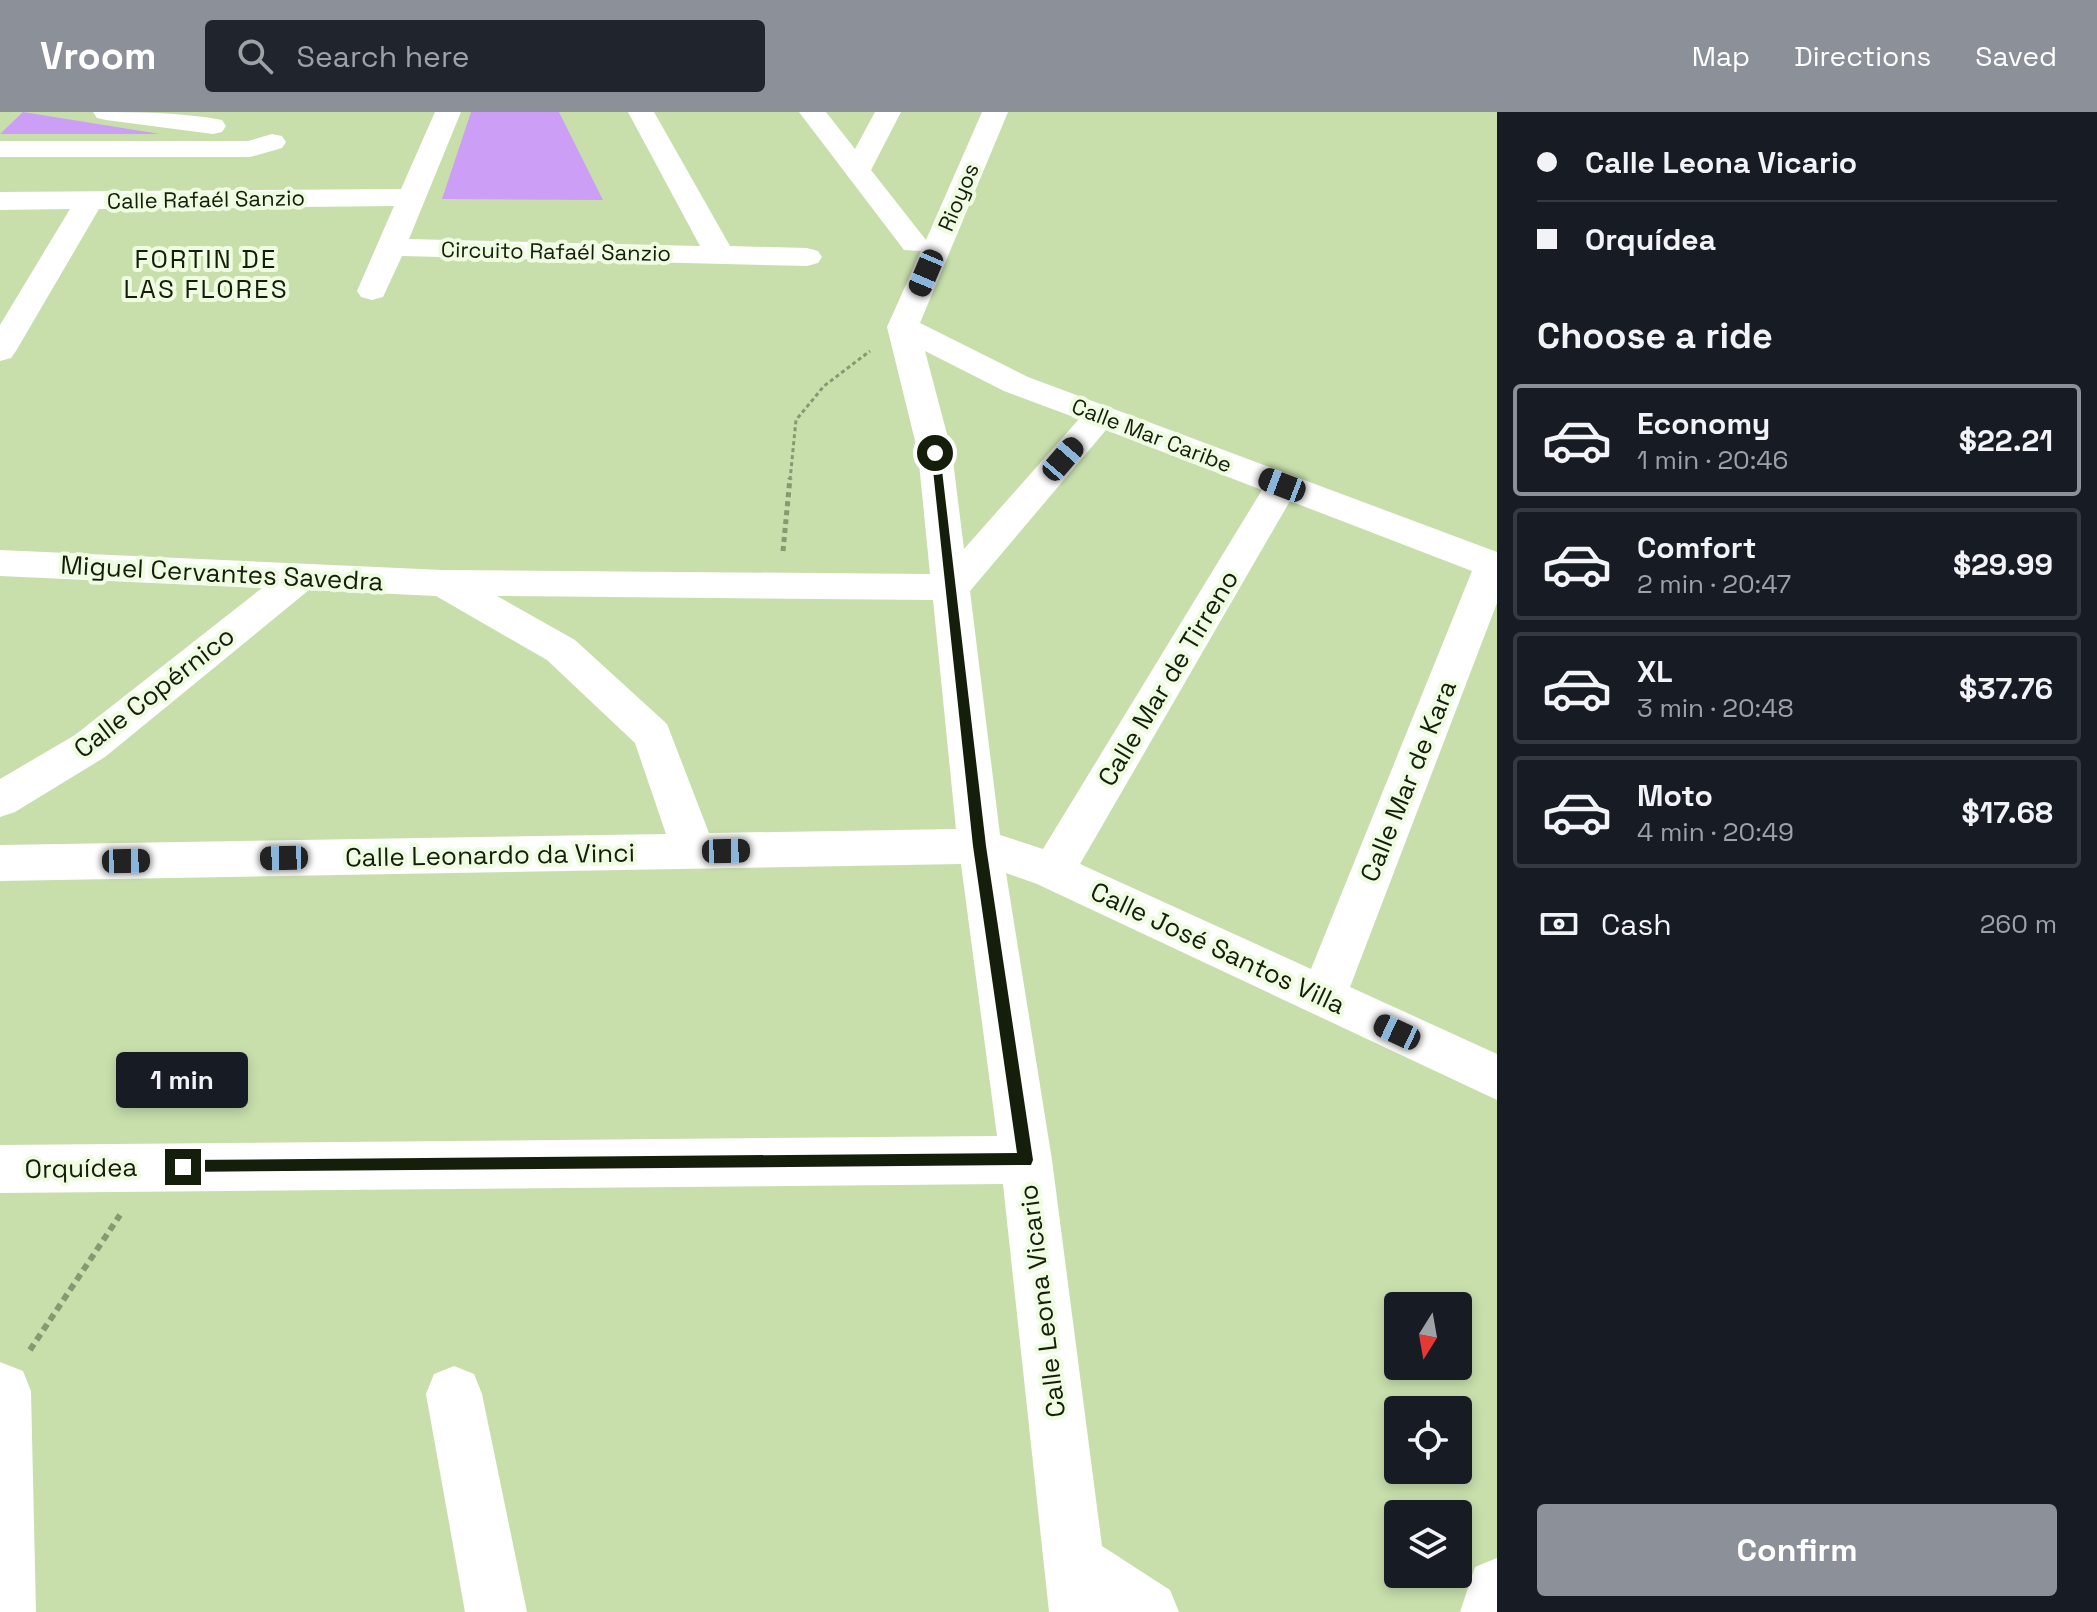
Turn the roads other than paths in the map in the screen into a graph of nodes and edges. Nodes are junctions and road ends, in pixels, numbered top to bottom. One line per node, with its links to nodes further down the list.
1 (106, 112): 7 (street)
2 (448, 112): 9 (street)
3 (641, 112): 14 (street, Circuito Rafaél Sanzio)
4 (812, 112): 8 (street)
5 (888, 112): 8 (street)
6 (995, 112): 17 (street, Rioyos)
7 (0, 149)
8 (857, 170): 12 (street)
9 (412, 197): 11 (street, Calle Rafaél Sanzio); 13 (street)
10 (0, 201): 11 (street, Calle Rafaél Sanzio)
11 (89, 201): 18 (street)
12 (914, 244)
13 (391, 247): 14 (street, Circuito Rafaél Sanzio); 16 (street)
14 (720, 255): 15 (street, Circuito Rafaél Sanzio)
15 (807, 257)
16 (372, 291)
17 (903, 327): 19 (street, Calle Mar Caribe); 25 (street, Calle Leona Vicario)
18 (0, 351)
19 (1100, 416): 20 (street, Calle Mar Caribe); 25 (street)
20 (1282, 485): 22 (street, Calle Mar Caribe); 30 (street, Calle Mar de Tirreno)
21 (0, 563): 23 (street, Miguel Cervantes Savedra)
22 (1495, 566): 31 (street, Calle Mar de Kara)
23 (302, 576): 24 (street, Miguel Cervantes Savedra); 26 (street, Calle Copérnico)
24 (443, 583): 25 (street, Miguel Cervantes Savedra); 28 (street)
25 (952, 587): 27 (street, Calle Leona Vicario)
26 (0, 800)
27 (980, 846): 28 (street, Calle Leonardo da Vinci); 30 (street, Calle José Santos Villa); 33 (street, Calle Leona Vicario)
28 (694, 852): 29 (street, Calle Leonardo da Vinci)
29 (0, 863)
30 (1053, 871): 31 (street, Calle José Santos Villa)
31 (1323, 997): 32 (street, Calle José Santos Villa)
32 (1497, 1078)
33 (1026, 1160): 34 (street, Orquídea); 37 (street, Calle Leona Vicario)
34 (0, 1169)
35 (2, 1390): 39 (street)
36 (454, 1394): 40 (street)
37 (1076, 1587): 41 (street)
38 (1497, 1589): 42 (street)
39 (5, 1612)
40 (496, 1612)
41 (1148, 1612)
42 (1491, 1612)

